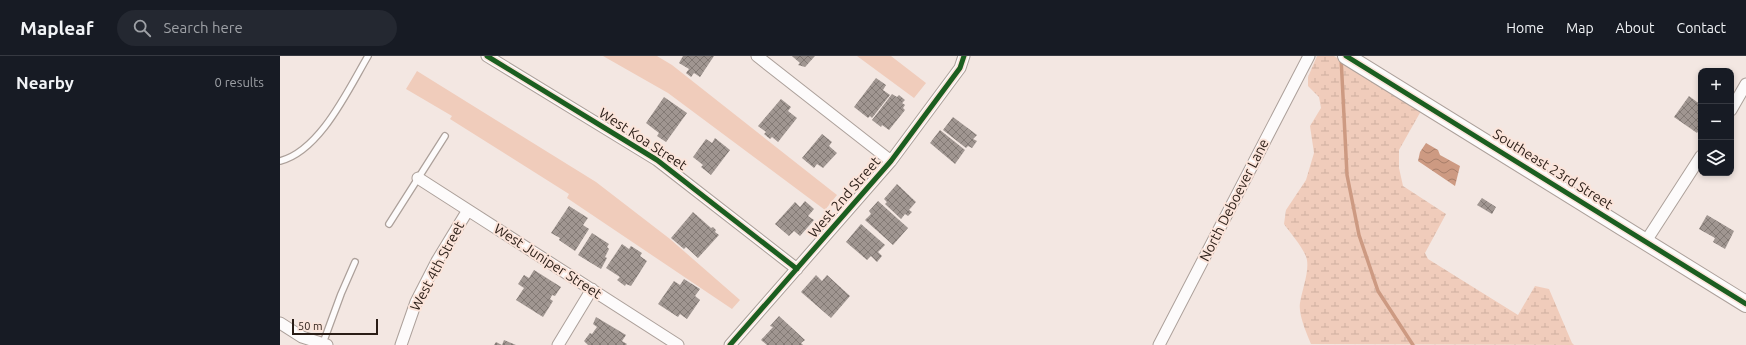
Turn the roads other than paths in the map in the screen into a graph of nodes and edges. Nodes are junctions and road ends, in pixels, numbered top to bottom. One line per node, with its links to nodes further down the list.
1 (368, 56): 11 (lane)
2 (487, 56): 7 (street, West Koa Street)
3 (757, 56): 12 (street)
4 (964, 56): 12 (street, West 2nd Street)
5 (1309, 56): 28 (street, North Deboever Lane)
6 (1346, 56): 17 (street, Southeast 23rd Street)
7 (503, 60): 19 (street, West Koa Street)
8 (1746, 84): 9 (street)
9 (1734, 105)
10 (445, 136): 14 (lane)
11 (280, 161)
12 (891, 161): 19 (street, West 2nd Street)
13 (1698, 161): 17 (street)
14 (418, 178): 15 (street, West Juniper Street); 16 (lane)
15 (468, 210): 20 (street, West Juniper Street); 24 (street, West 4th Street)
16 (388, 224)
17 (1646, 241): 21 (street, Southeast 23rd Street)
18 (355, 262): 23 (lane)
19 (797, 269): 27 (street, West 2nd Street)
20 (592, 289): 25 (street); 26 (street, West Juniper Street)
21 (1746, 304)
22 (280, 323): 23 (street)
23 (325, 344)
24 (400, 345)
25 (558, 345)
26 (678, 345)
27 (730, 345)
28 (1159, 345)

